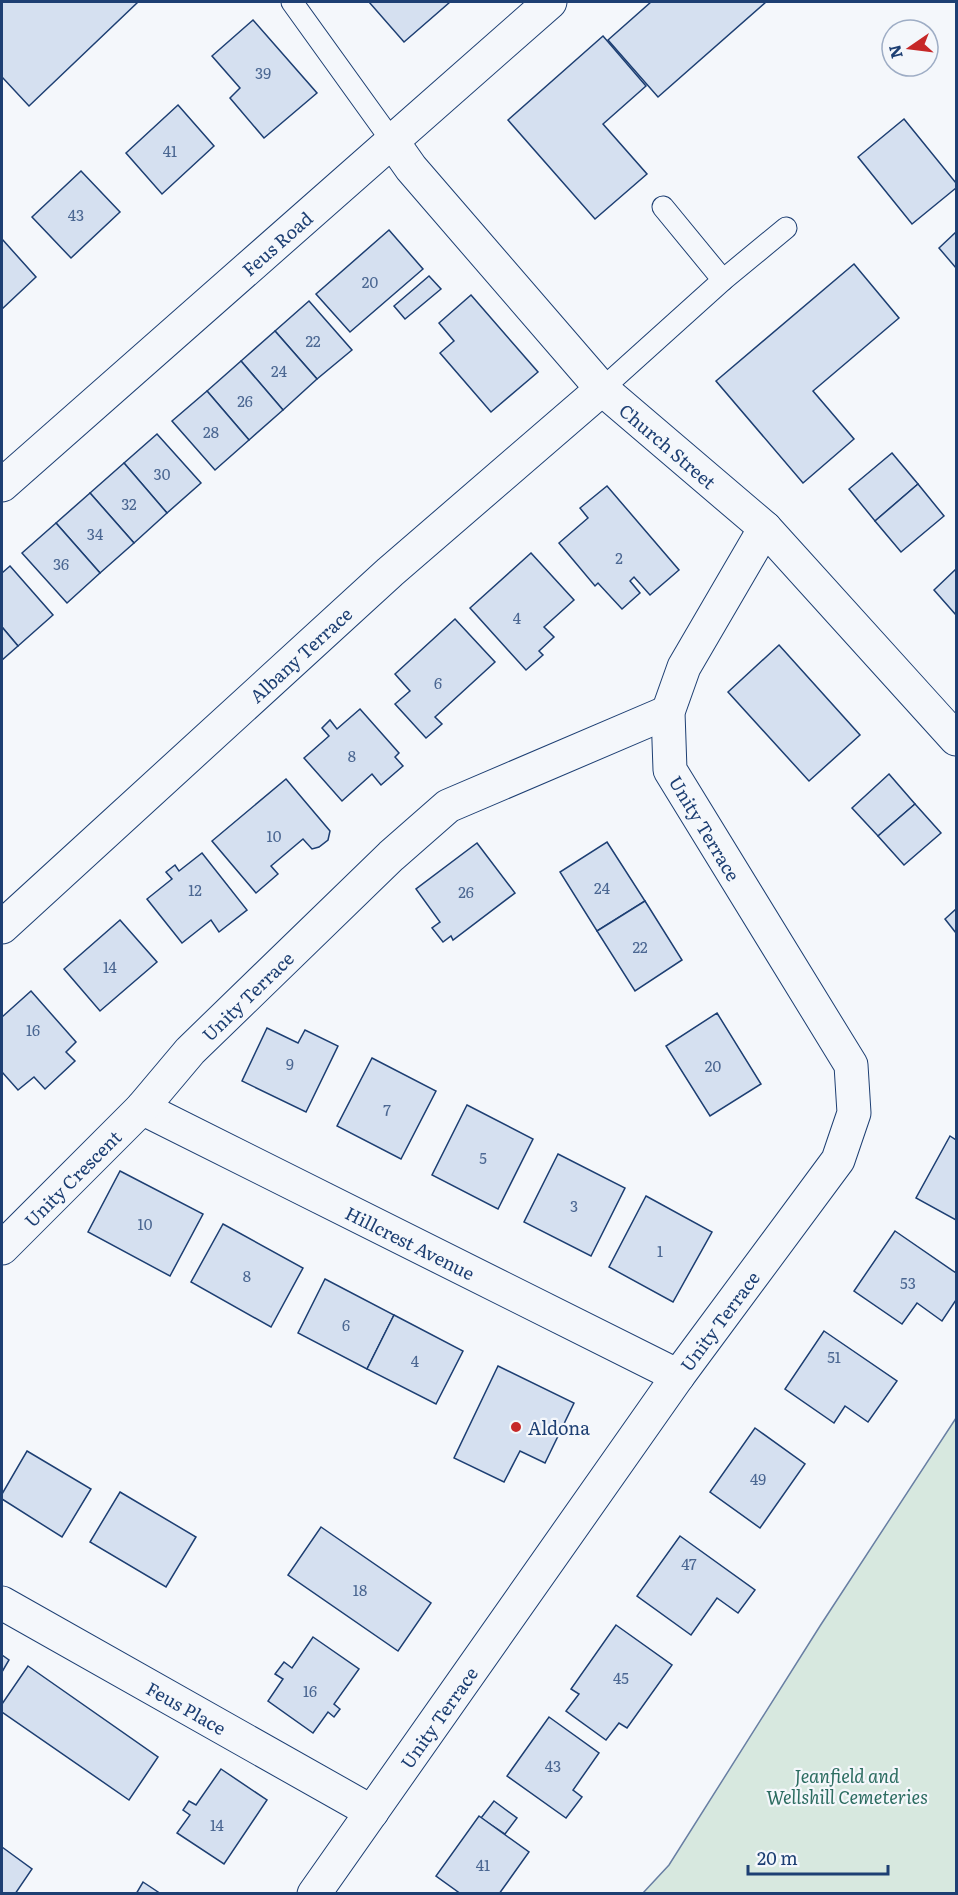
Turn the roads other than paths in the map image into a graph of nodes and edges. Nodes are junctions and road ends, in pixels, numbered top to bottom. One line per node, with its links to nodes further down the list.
1 (292, 2): 3 (lane)
2 (550, 2): 3 (street, Feus Road)
3 (392, 141): 7 (street, Church Street); 8 (street, Feus Road)
4 (663, 207): 6 (lane)
5 (786, 228): 6 (lane)
6 (723, 280): 7 (lane)
7 (602, 389): 9 (street, Church Street); 12 (street, Albany Terrace)
8 (2, 484)
9 (765, 528): 10 (street, Unity Terrace); 11 (street, Church Street)
10 (668, 712): 13 (street, Unity Terrace); 15 (street, Unity Terrace)
11 (957, 739)
12 (2, 927)
13 (142, 1108): 14 (street, Unity Crescent); 15 (street, Hillcrest Avenue)
14 (2, 1248)
15 (678, 1376): 17 (street, Unity Terrace)
16 (2, 1603): 17 (street, Feus Place)
17 (372, 1812): 18 (street, Unity Terrace)
18 (314, 1893)

